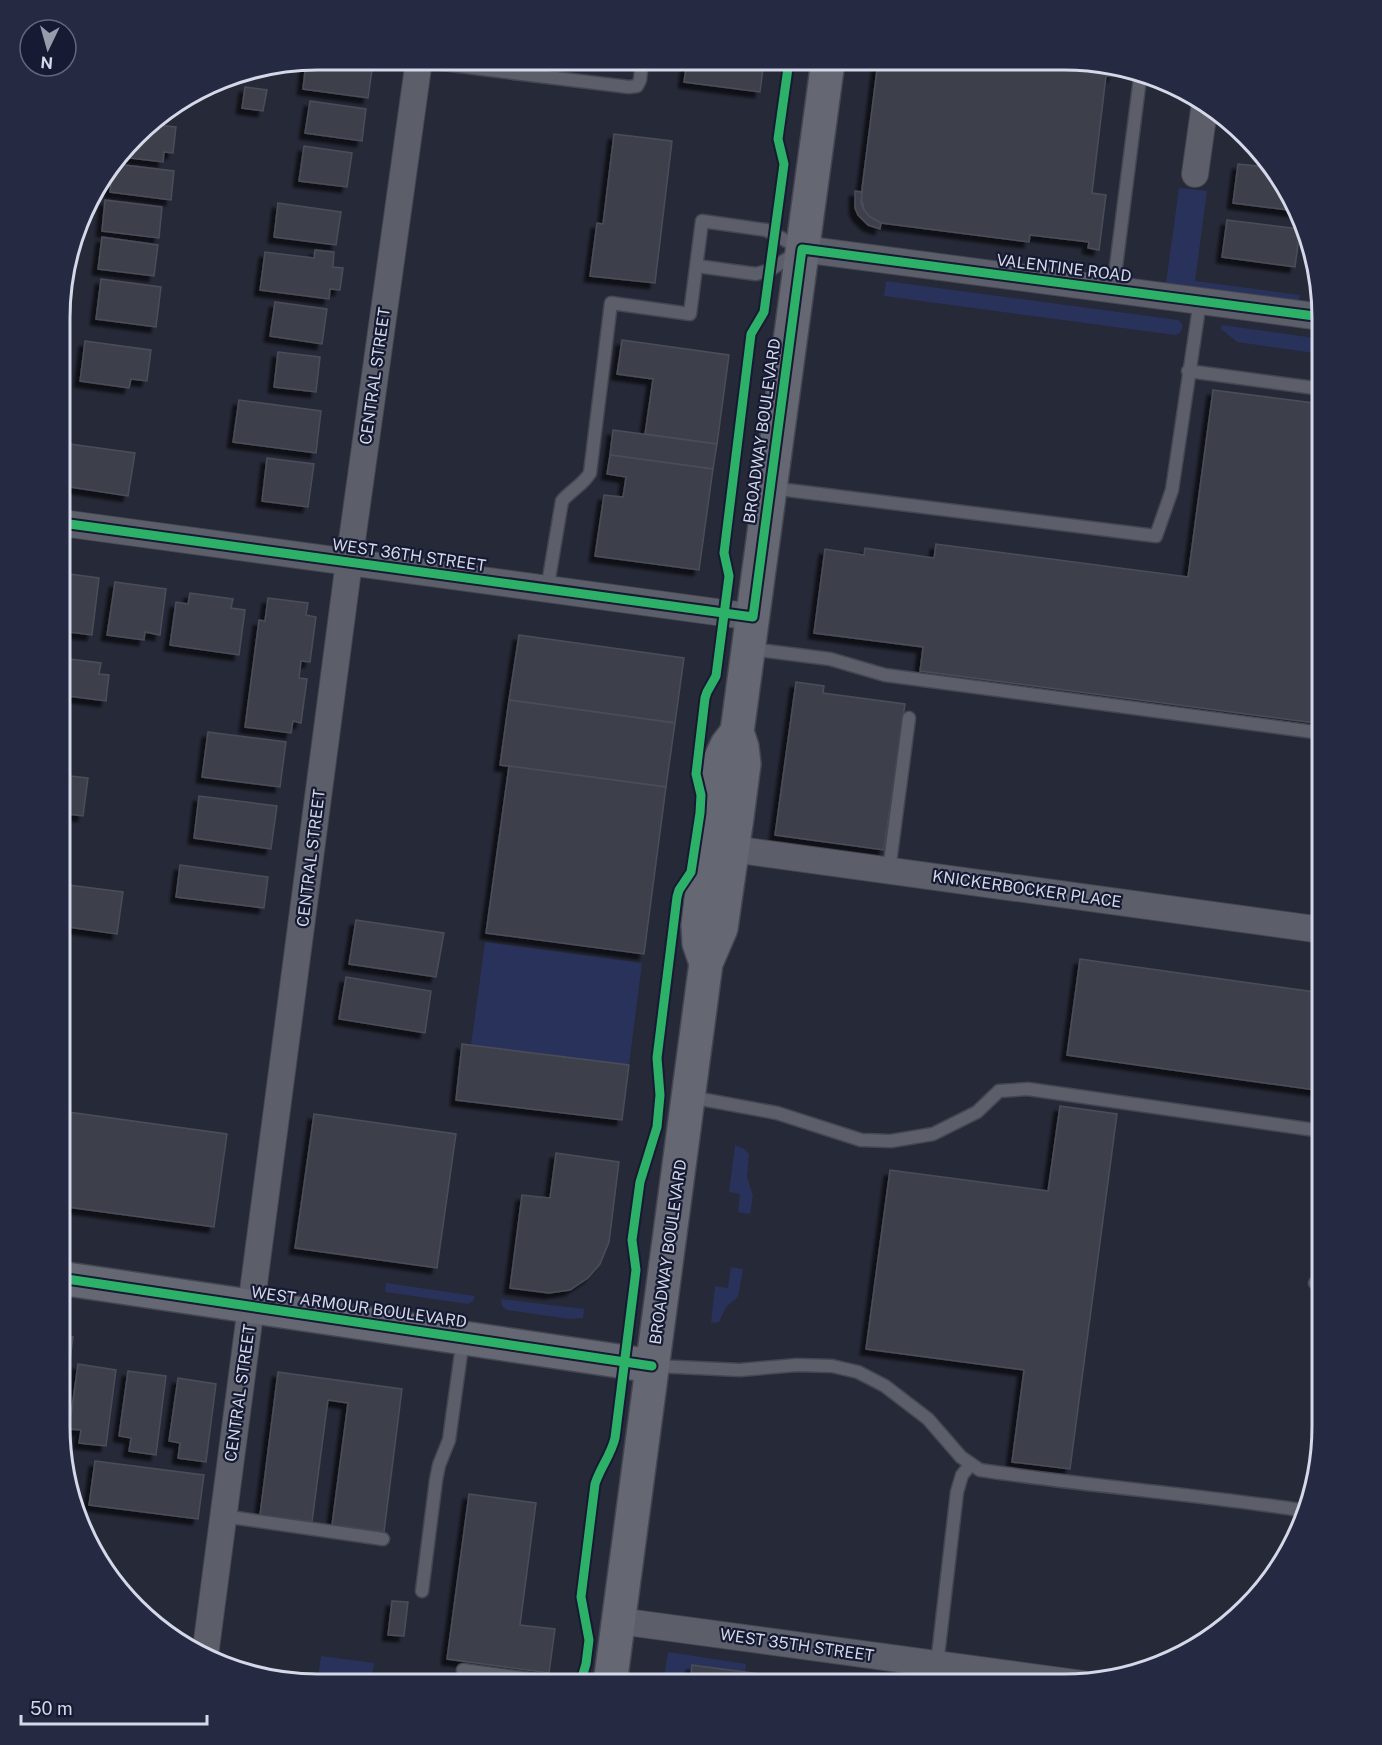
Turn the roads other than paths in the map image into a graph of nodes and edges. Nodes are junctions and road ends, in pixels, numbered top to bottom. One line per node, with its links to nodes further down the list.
1 (418, 70): 17 (street, CENTRAL STREET)
2 (532, 70): 3 (lane)
3 (641, 70)
4 (827, 70): 8 (main road, BROADWAY BOULEVARD)
5 (1139, 83): 10 (lane)
6 (1203, 114): 7 (street)
7 (1195, 174)
8 (802, 249): 9 (lane); 9 (lane); 10 (street, VALENTINE ROAD); 15 (main road, BROADWAY BOULEVARD)
9 (697, 266): 18 (lane)
10 (1113, 290): 11 (street, VALENTINE ROAD)
11 (1200, 302): 12 (street, VALENTINE ROAD); 13 (lane)
12 (1312, 316)
13 (1188, 371): 14 (lane); 15 (lane)
14 (1312, 388)
15 (770, 488): 19 (main road, BROADWAY BOULEVARD)
16 (70, 524): 17 (street, WEST 36TH STREET)
17 (349, 562): 18 (street, WEST 36TH STREET); 30 (street, CENTRAL STREET)
18 (547, 590): 19 (street, WEST 36TH STREET)
19 (750, 633): 21 (main road, BROADWAY BOULEVARD); 22 (lane)
20 (909, 718): 24 (lane)
21 (737, 732): 23 (main road, BROADWAY BOULEVARD); 26 (main road, BROADWAY BOULEVARD)
22 (1312, 732)
23 (732, 849): 24 (street, KNICKERBOCKER PLACE); 26 (main road, BROADWAY BOULEVARD)
24 (889, 870): 25 (street, KNICKERBOCKER PLACE)
25 (1312, 929)
26 (706, 963): 27 (main road, BROADWAY BOULEVARD)
27 (688, 1097): 28 (lane); 32 (main road, BROADWAY BOULEVARD)
28 (1312, 1130)
29 (70, 1279): 30 (main road, WEST ARMOUR BOULEVARD)
30 (252, 1306): 31 (main road, WEST ARMOUR BOULEVARD); 35 (street, CENTRAL STREET)
31 (463, 1338): 32 (main road, WEST ARMOUR BOULEVARD); 37 (lane)
32 (652, 1366): 33 (lane); 38 (main road, BROADWAY BOULEVARD)
33 (971, 1464): 34 (lane); 40 (lane)
34 (1297, 1509)
35 (223, 1516): 36 (lane); 39 (street, CENTRAL STREET)
36 (383, 1539)
37 (422, 1591)
38 (619, 1621): 40 (street, WEST 35TH STREET); 43 (main road, BROADWAY BOULEVARD)
39 (206, 1647)
40 (937, 1664): 44 (street, WEST 35TH STREET)
41 (463, 1670): 42 (lane)
42 (493, 1674)
43 (611, 1674)
44 (1010, 1674)

